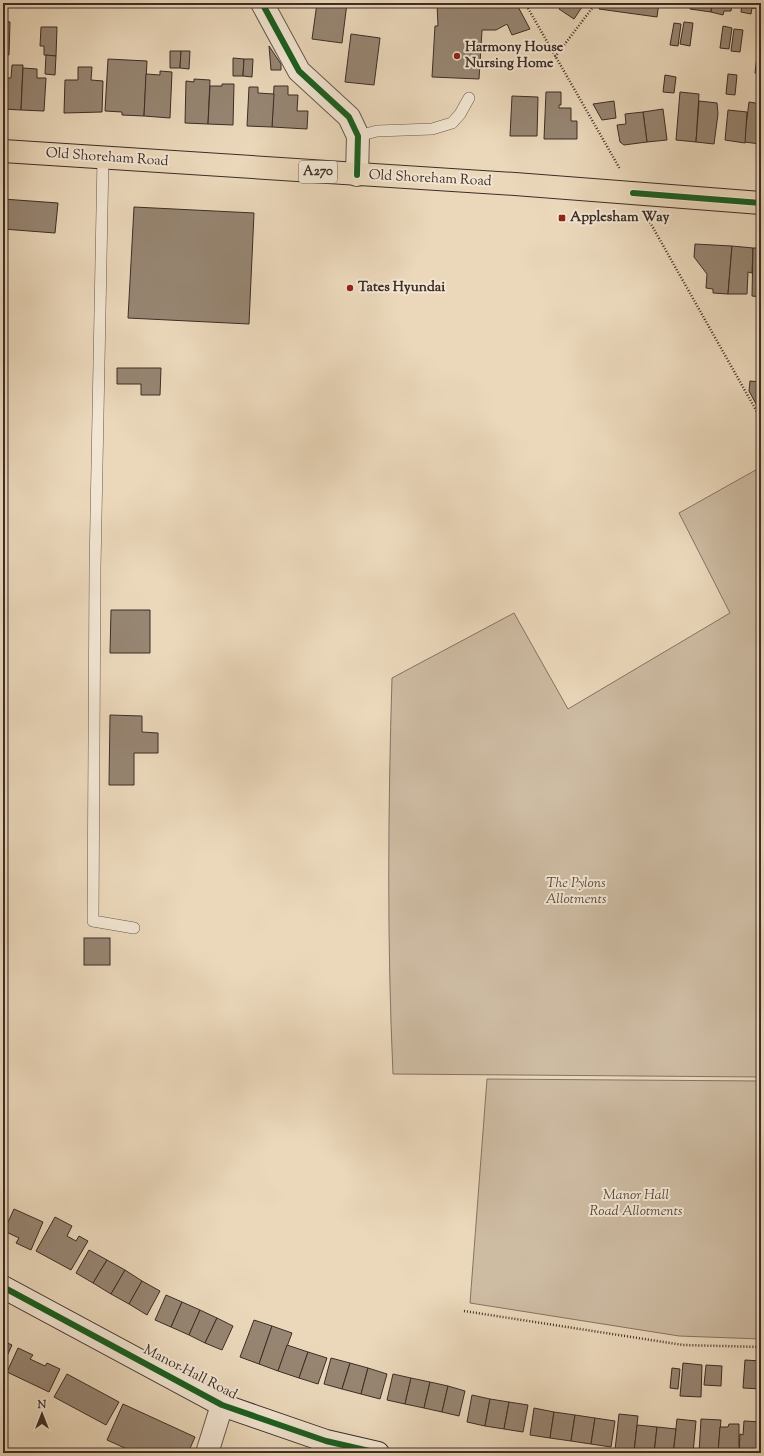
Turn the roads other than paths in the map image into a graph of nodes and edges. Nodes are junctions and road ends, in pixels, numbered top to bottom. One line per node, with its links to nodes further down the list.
1 (262, 3): 3 (street)
2 (469, 98): 3 (lane)
3 (358, 136): 6 (street)
4 (3, 151): 5 (main road, Old Shoreham Road / A270)
5 (104, 158): 6 (main road, Old Shoreham Road / A270); 8 (lane)
6 (357, 175): 7 (main road, Old Shoreham Road / A270)
7 (761, 203)
8 (134, 928)
9 (3, 1287): 10 (street, Manor Hall Road)
10 (222, 1405): 11 (street, Manor Hall Road); 12 (street)
11 (327, 1447): 13 (street, Manor Hall Road)
12 (207, 1453)
13 (378, 1453)

